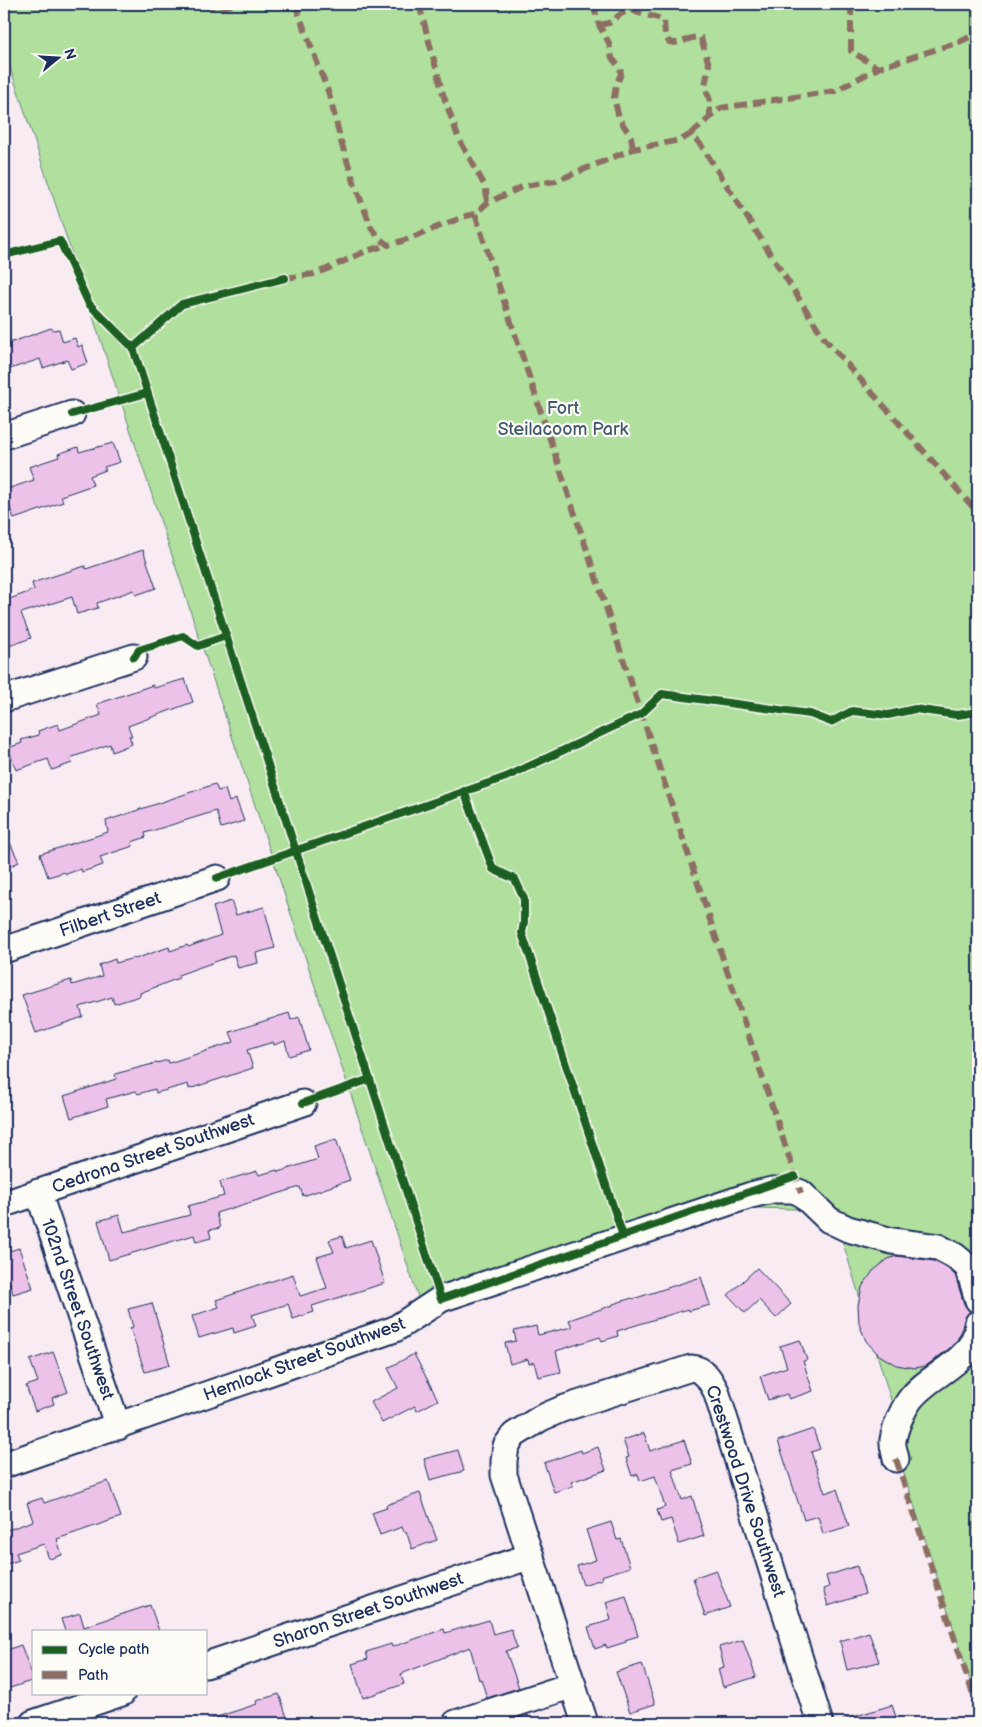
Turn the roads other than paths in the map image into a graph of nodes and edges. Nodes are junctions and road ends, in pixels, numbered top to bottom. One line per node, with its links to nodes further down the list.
1 (72, 414): 2 (street)
2 (4, 436)
3 (134, 657): 4 (street)
4 (4, 699)
5 (217, 878): 6 (street, Filbert Street)
6 (4, 950)
7 (303, 1103): 8 (street, Cedrona Street Southwest)
8 (38, 1192): 9 (street, Cedrona Street Southwest); 12 (street, 102nd Street Southwest)
9 (4, 1204)
10 (978, 1300): 12 (street, Hemlock Street Southwest)
11 (978, 1323): 13 (street)
12 (118, 1427): 14 (street, Hemlock Street Southwest)
13 (896, 1459)
14 (4, 1465)
15 (531, 1556): 16 (street, Sharon Street Southwest); 17 (street, Crestwood Drive Southwest); 22 (street, Crestwood Drive Southwest)
16 (208, 1664)
17 (573, 1685): 20 (street); 21 (street, Crestwood Drive Southwest)
18 (119, 1694): 19 (street)
19 (33, 1723)
20 (456, 1723)
21 (585, 1723)
22 (820, 1723)

